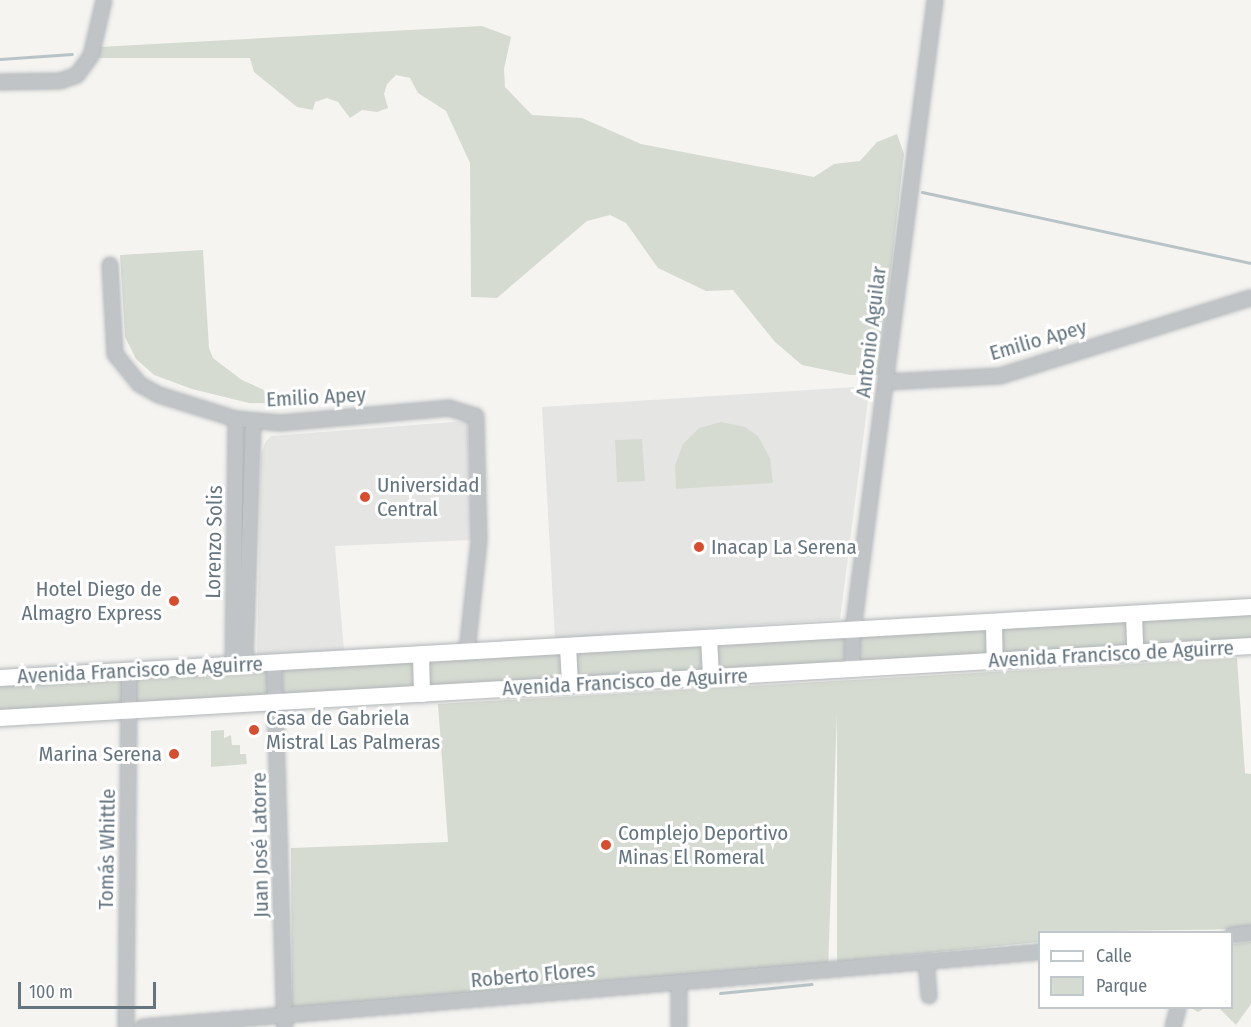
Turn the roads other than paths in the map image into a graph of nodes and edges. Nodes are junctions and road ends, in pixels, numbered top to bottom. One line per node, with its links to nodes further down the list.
1 (104, 0): 3 (street)
2 (935, 0): 6 (street, Antonio Aguilar)
3 (0, 82)
4 (110, 265): 7 (street, Emilio Apey)
5 (1251, 298): 6 (street, Emilio Apey)
6 (886, 382): 12 (street, Antonio Aguilar)
7 (236, 419): 8 (street, Emilio Apey); 21 (street, Lorenzo Solis)
8 (253, 421): 16 (street, Emilio Apey); 21 (street, Lorenzo Solis)
9 (1251, 607): 10 (main road, Avenida Francisco de Aguirre)
10 (1134, 614): 11 (main road, Avenida Francisco de Aguirre); 17 (main road)
11 (994, 622): 12 (main road, Avenida Francisco de Aguirre); 19 (main road)
12 (853, 630): 13 (main road, Avenida Francisco de Aguirre); 22 (street, Antonio Aguilar)
13 (709, 638): 14 (main road, Avenida Francisco de Aguirre); 24 (main road)
14 (568, 646): 16 (main road, Avenida Francisco de Aguirre); 26 (main road)
15 (1251, 646): 17 (main road, Avenida Francisco de Aguirre)
16 (467, 652): 18 (main road, Avenida Francisco de Aguirre)
17 (1135, 652): 19 (main road, Avenida Francisco de Aguirre)
18 (421, 654): 20 (main road, Avenida Francisco de Aguirre); 27 (main road)
19 (995, 661): 22 (main road, Avenida Francisco de Aguirre)
20 (274, 663): 21 (main road, Avenida Francisco de Aguirre); 28 (street, Juan José Latorre)
21 (239, 665): 23 (main road, Avenida Francisco de Aguirre)
22 (852, 669): 24 (main road, Avenida Francisco de Aguirre)
23 (129, 672): 25 (main road, Avenida Francisco de Aguirre); 29 (street, Tomás Whittle)
24 (711, 677): 26 (main road, Avenida Francisco de Aguirre)
25 (0, 678)
26 (570, 685): 27 (main road, Avenida Francisco de Aguirre)
27 (422, 694): 28 (main road, Avenida Francisco de Aguirre)
28 (278, 702): 29 (main road, Avenida Francisco de Aguirre); 39 (street, Juan José Latorre)
29 (131, 711): 30 (main road, Avenida Francisco de Aguirre); 40 (street, Tomás Whittle)
30 (0, 718)
31 (1251, 933): 32 (street)
32 (1233, 935)
33 (1038, 952): 34 (street, Roberto Flores)
34 (926, 961): 35 (street, Roberto Flores); 36 (street)
35 (679, 984): 39 (street, Roberto Flores); 42 (street)
36 (929, 996)
37 (1169, 1009): 43 (street)
38 (1178, 1009): 44 (street)
39 (285, 1022): 41 (street, Roberto Flores)
40 (126, 1027)
41 (143, 1027)
42 (679, 1027)
43 (1167, 1027)
44 (1173, 1027)

